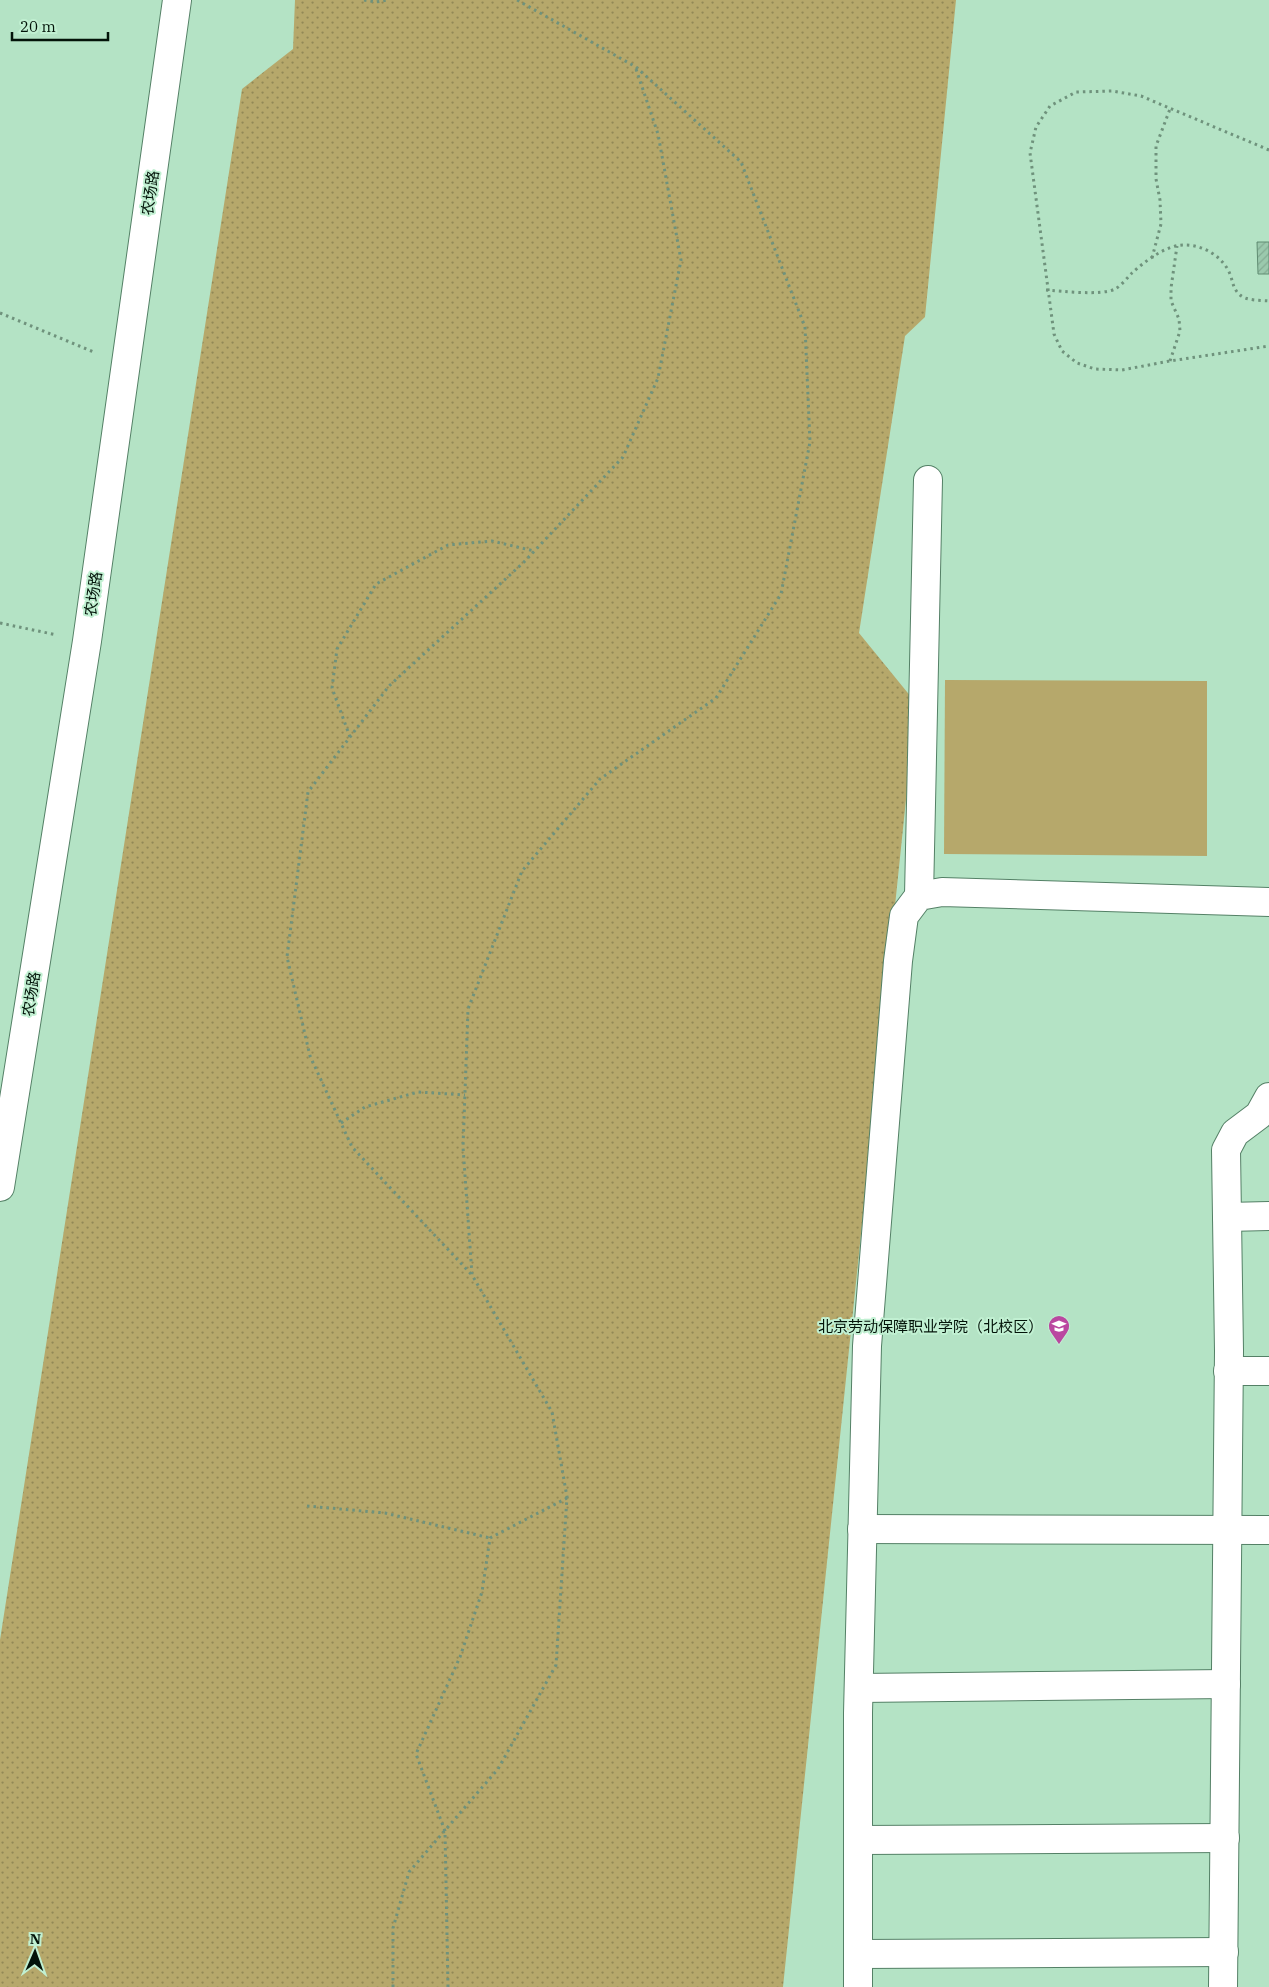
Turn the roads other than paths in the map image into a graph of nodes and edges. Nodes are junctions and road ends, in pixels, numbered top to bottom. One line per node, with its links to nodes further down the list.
1 (178, 0): 6 (street, 农场路)
2 (928, 480): 3 (street)
3 (919, 896): 4 (street); 11 (street)
4 (1269, 902)
5 (1269, 1097): 8 (street)
6 (0, 1187)
7 (1269, 1216): 8 (street)
8 (1227, 1217): 9 (street)
9 (1228, 1371): 10 (street); 12 (street)
10 (1269, 1371)
11 (862, 1529): 12 (street); 15 (street)
12 (1227, 1530): 13 (street); 14 (street)
13 (1269, 1530)
14 (1226, 1684): 15 (street); 16 (street)
15 (859, 1688): 17 (street)
16 (1225, 1838): 17 (street); 18 (street)
17 (858, 1840): 19 (street)
18 (1224, 1952): 19 (street); 21 (street)
19 (858, 1954): 20 (street)
20 (858, 1987)
21 (1223, 1987)

